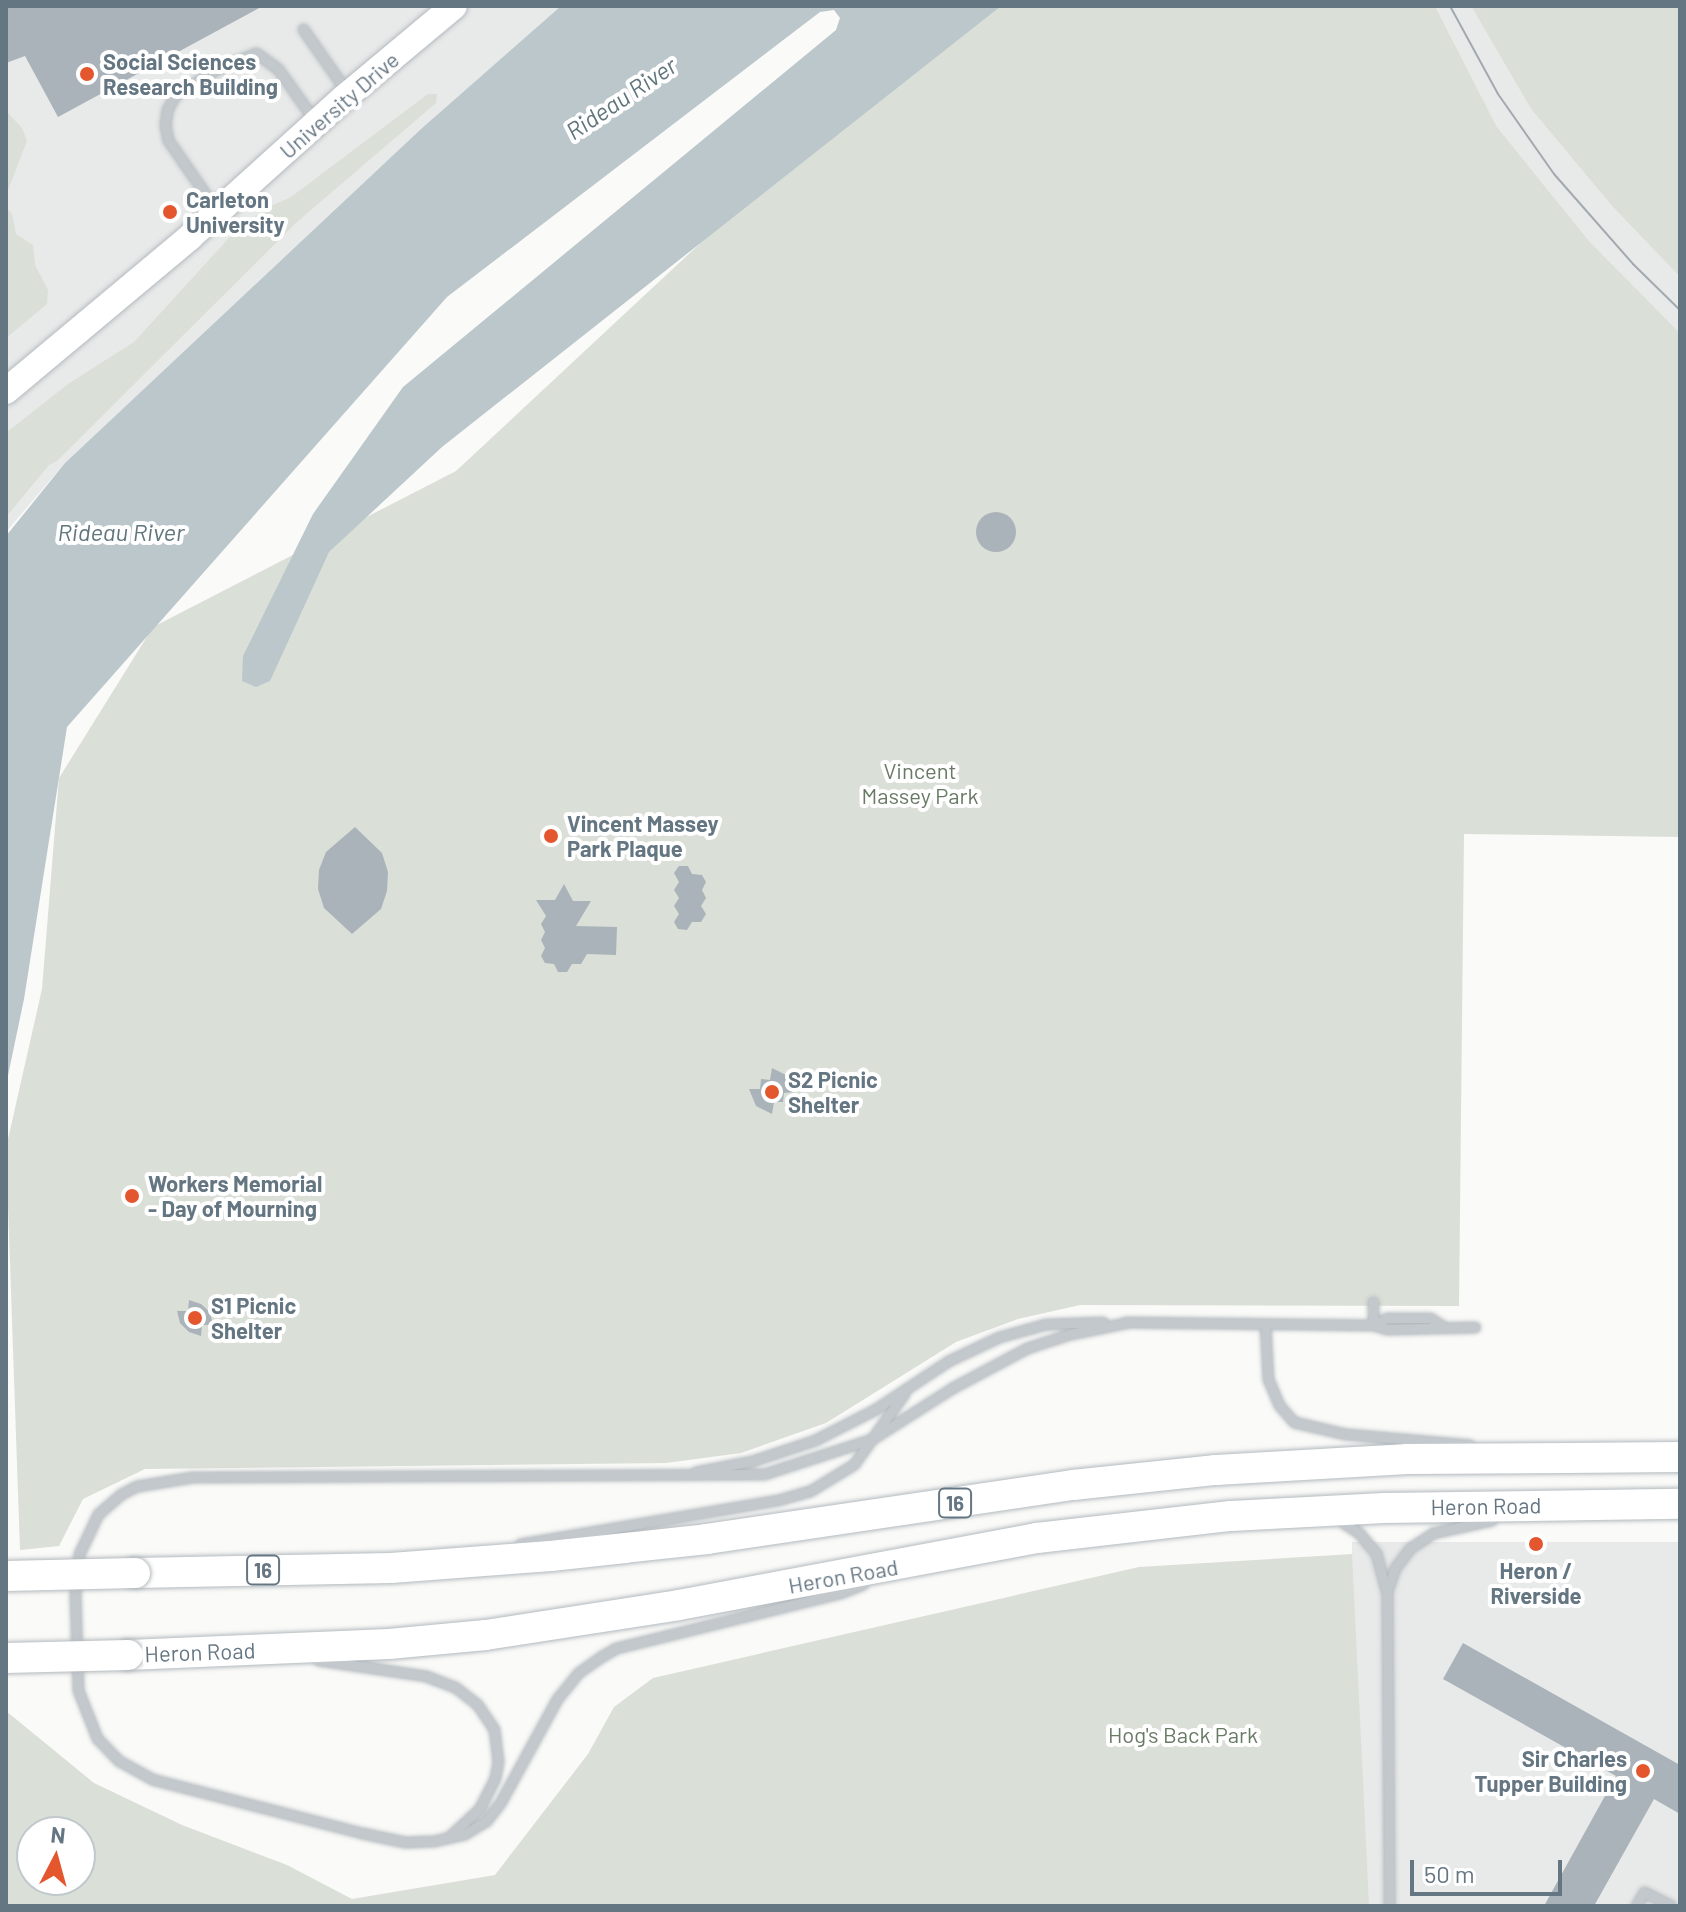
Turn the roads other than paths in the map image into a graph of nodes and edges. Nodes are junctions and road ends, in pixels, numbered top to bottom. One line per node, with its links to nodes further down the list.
1 (454, 6): 3 (street, University Drive)
2 (303, 29): 3 (lane)
3 (349, 94): 4 (street, University Drive)
4 (317, 124): 5 (street, University Drive); 5 (lane)
5 (217, 211): 6 (street, University Drive)
6 (6, 391)
7 (1373, 1302): 10 (lane)
8 (1129, 1322): 9 (lane); 12 (lane); 13 (lane)
9 (1265, 1324): 10 (lane); 14 (lane)
10 (1373, 1325): 11 (lane)
11 (1475, 1327)
12 (915, 1383): 13 (lane); 16 (lane)
13 (872, 1439): 16 (lane); 20 (lane)
14 (1608, 1457): 15 (main road, 16); 23 (main road, 16)
15 (1680, 1457)
16 (668, 1477): 28 (lane)
17 (1680, 1504): 18 (main road, Heron Road / 16)
18 (1566, 1506): 19 (main road, Heron Road / 16); 25 (lane)
19 (1317, 1510): 22 (main road, Heron Road / 16); 25 (lane)
20 (515, 1545)
21 (500, 1548): 23 (lane)
22 (917, 1562): 26 (main road, Heron Road / 16); 28 (lane)
23 (391, 1568): 24 (main road, 16, bridge)
24 (6, 1576)
25 (1387, 1594): 29 (lane)
26 (244, 1650): 27 (main road, Heron Road / 16, bridge); 28 (lane)
27 (6, 1658)
28 (448, 1836)
29 (1389, 1906)
30 (1636, 1906): 31 (lane)
31 (1671, 1906)

